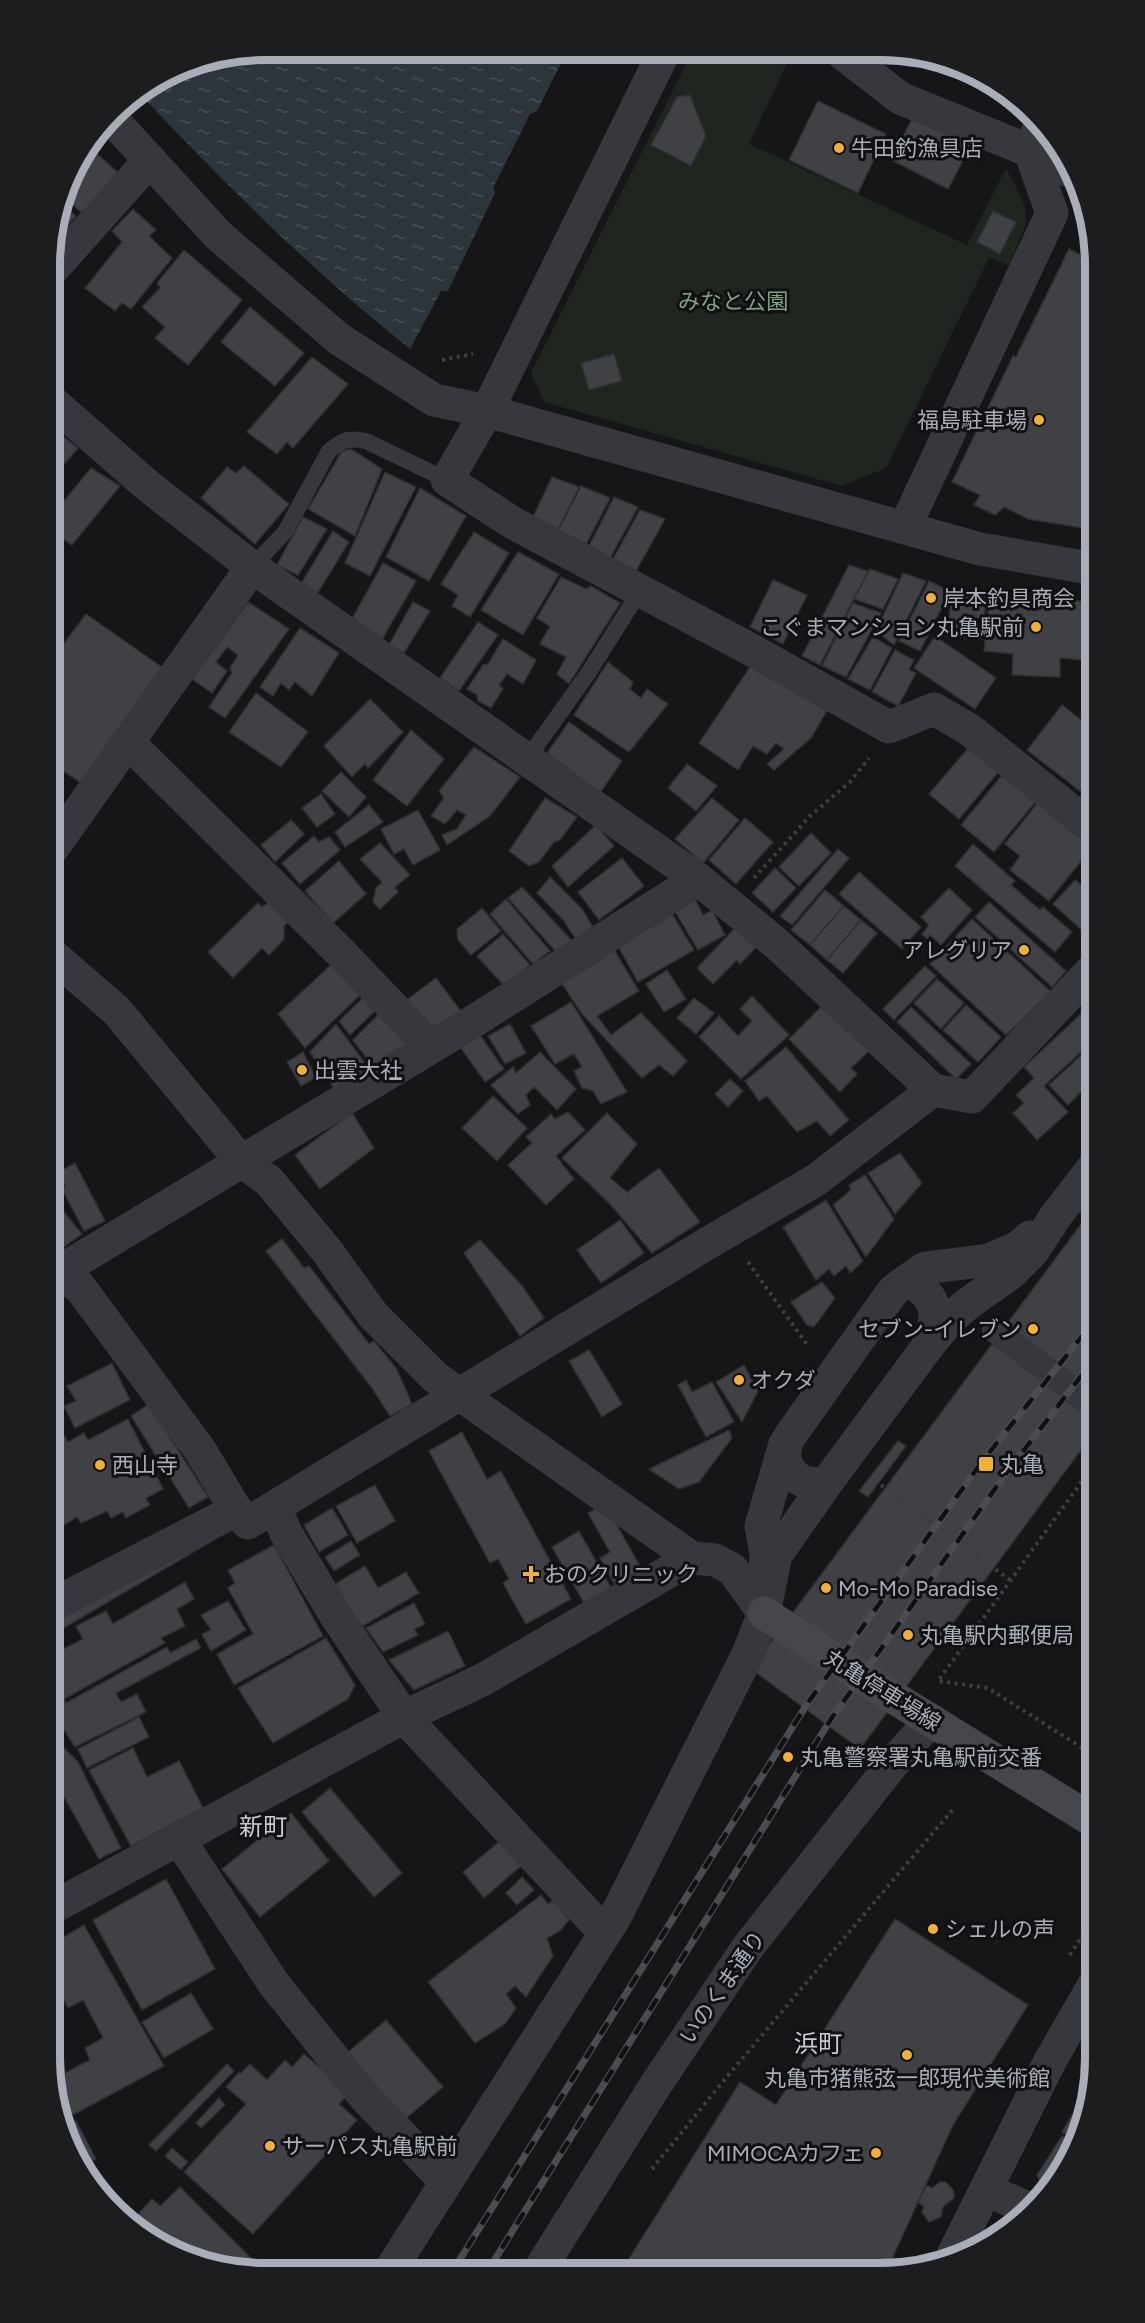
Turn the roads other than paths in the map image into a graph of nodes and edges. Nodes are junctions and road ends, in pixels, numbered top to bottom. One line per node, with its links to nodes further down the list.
1 (660, 60): 9 (street)
2 (851, 60): 4 (street)
3 (117, 124): 6 (street)
4 (1035, 140): 5 (street); 11 (street)
5 (1054, 158)
6 (150, 160): 7 (street); 9 (street)
7 (60, 261)
8 (60, 409): 12 (street)
9 (487, 411): 10 (street); 11 (street)
10 (447, 480): 12 (lane); 14 (street)
11 (905, 527): 13 (street)
12 (252, 567): 15 (street); 16 (street)
13 (1085, 567)
14 (640, 591): 16 (lane); 17 (street)
15 (128, 742): 18 (street); 22 (street)
16 (527, 759): 19 (street)
17 (1085, 822)
18 (60, 838)
19 (698, 879): 22 (street); 23 (street)
20 (60, 962): 24 (street)
21 (1085, 978): 23 (street)
22 (431, 1047): 24 (street)
23 (933, 1090): 32 (street)
24 (240, 1160): 27 (street); 32 (street)
25 (1085, 1178): 26 (street)
26 (1055, 1217): 29 (street); 31 (street)
27 (60, 1266)
28 (60, 1275): 37 (street)
29 (901, 1285): 31 (street); 34 (street)
30 (995, 1330): 33 (street)
31 (931, 1342): 35 (street)
32 (460, 1395): 36 (street); 38 (street)
33 (1085, 1399)
34 (785, 1444): 35 (street); 40 (street)
35 (828, 1481): 40 (street)
36 (275, 1506): 37 (street); 41 (street)
37 (236, 1510): 39 (street)
38 (692, 1558): 40 (street); 41 (street)
39 (60, 1601)
40 (764, 1613): 42 (main road, 丸亀停車場線); 46 (street)
41 (404, 1717): 44 (street); 46 (street)
42 (931, 1720): 43 (main road, 丸亀停車場線); 53 (street, いのくま通り)
43 (1085, 1816)
44 (179, 1839): 45 (street); 48 (street)
45 (60, 1904)
46 (605, 1933): 48 (street)
47 (1085, 2000): 49 (street)
48 (445, 2181): 52 (street)
49 (986, 2190): 50 (street); 51 (street)
50 (1022, 2205)
51 (957, 2248)
52 (395, 2263)
53 (544, 2263)

